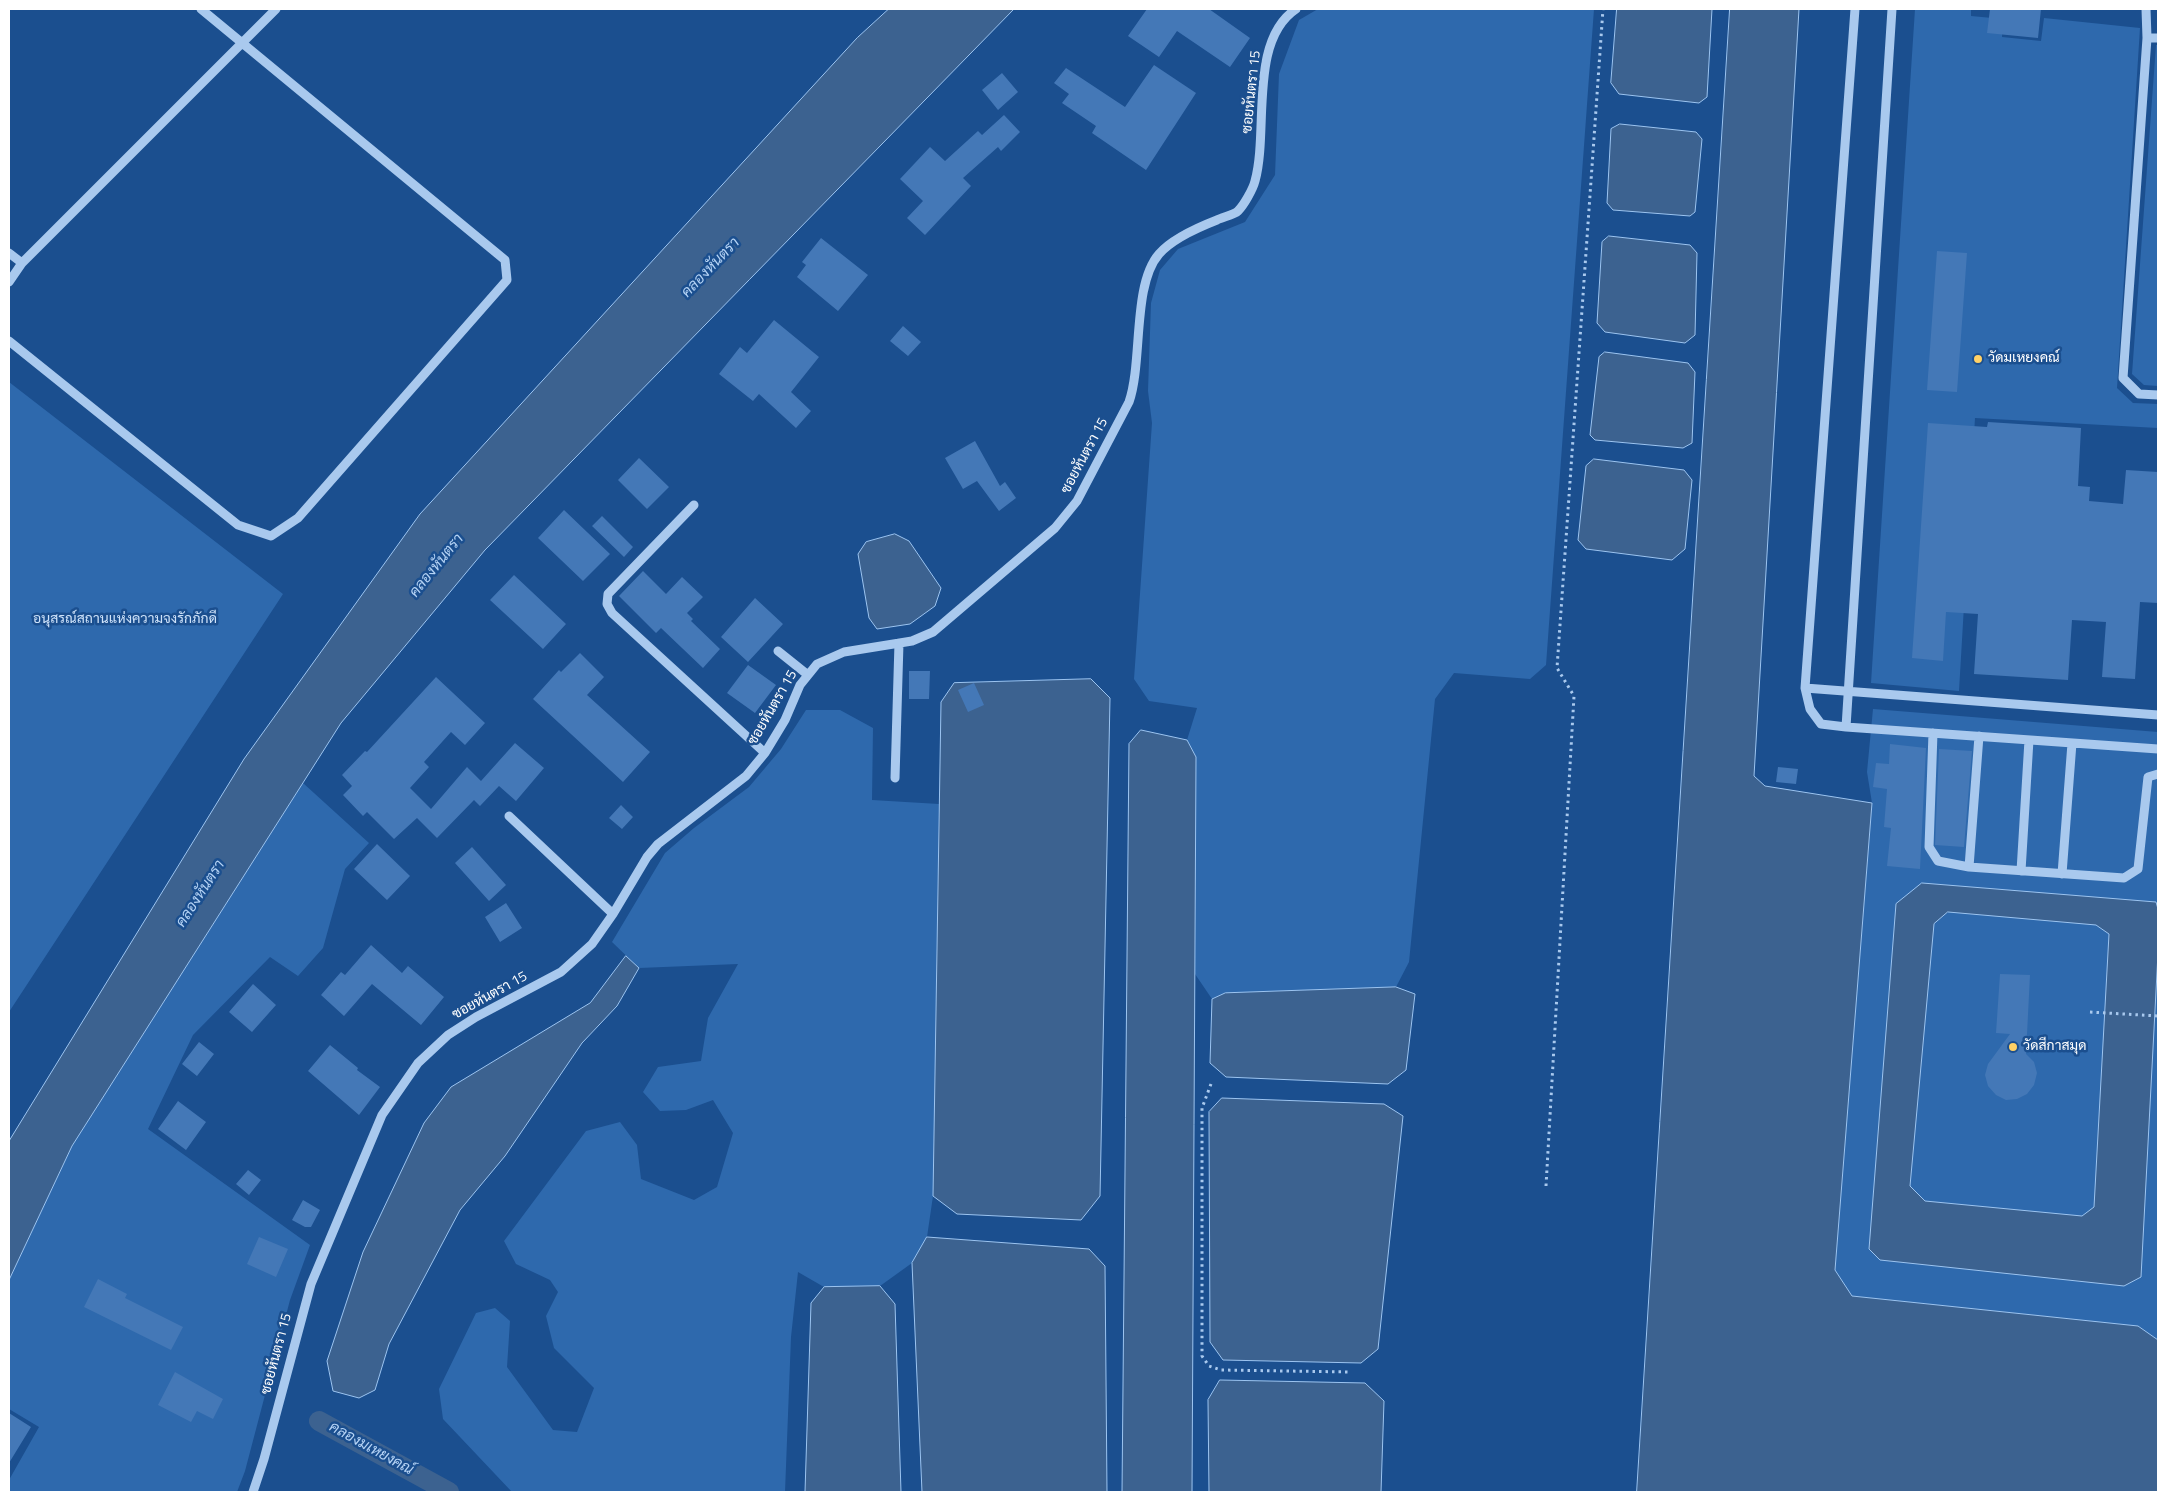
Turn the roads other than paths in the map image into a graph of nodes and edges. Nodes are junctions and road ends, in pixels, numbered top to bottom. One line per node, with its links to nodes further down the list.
1 (201, 9): 9 (street)
2 (276, 9): 9 (street)
3 (1296, 9): 16 (street, ซอยหันตรา 15)
4 (1855, 9): 19 (street)
5 (1892, 9): 20 (street)
6 (2146, 9): 7 (street)
7 (2147, 38): 8 (street); 14 (street)
8 (2158, 38)
9 (242, 44): 11 (street); 13 (street)
10 (9, 253): 11 (street)
11 (22, 263): 12 (street)
12 (9, 282)
13 (9, 341)
14 (2158, 395)
15 (694, 505): 28 (street)
16 (899, 644): 18 (street, ซอยหันตรา 15); 30 (street)
17 (778, 651): 18 (street)
18 (808, 675): 28 (street, ซอยหันตรา 15)
19 (1805, 688): 20 (street); 22 (street)
20 (1848, 691): 21 (street); 22 (street)
21 (2158, 716)
22 (1846, 727): 23 (street)
23 (1933, 733): 24 (street); 32 (street)
24 (1979, 736): 25 (street); 32 (street)
25 (2029, 740): 26 (street); 33 (street)
26 (2072, 742): 27 (street); 34 (street)
27 (2158, 749)
28 (765, 753): 35 (street, ซอยหันตรา 15)
29 (2158, 774): 34 (street)
30 (895, 778)
31 (509, 816): 35 (street)
32 (1969, 866): 33 (street)
33 (2021, 871): 34 (street)
34 (2062, 874)
35 (613, 914): 36 (street, ซอยหันตรา 15)
36 (253, 1492)

